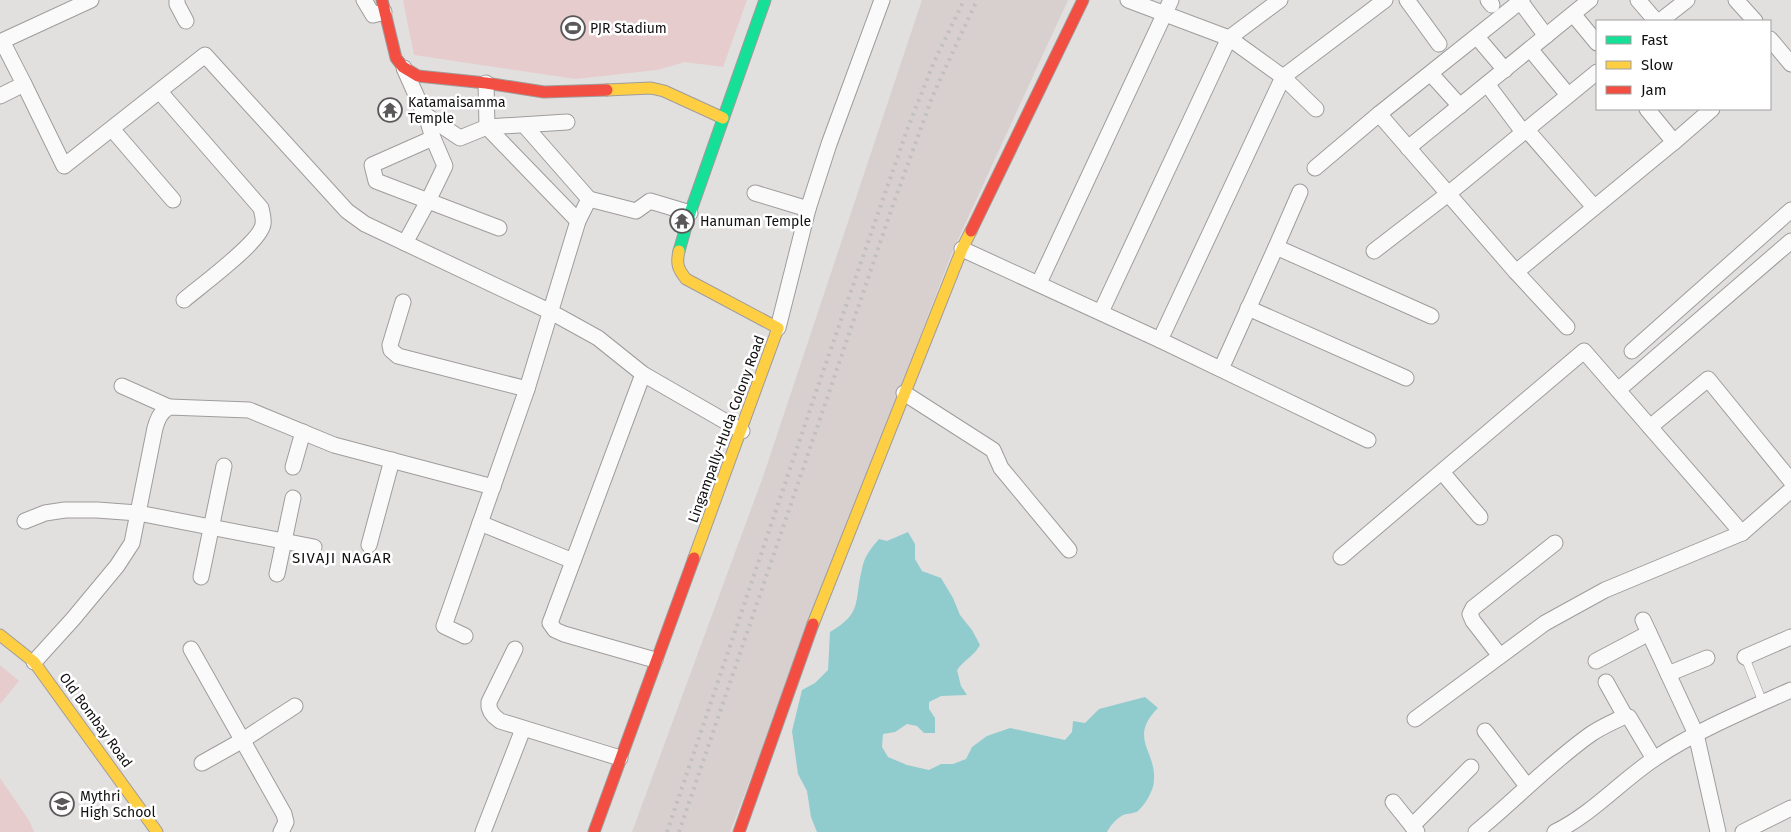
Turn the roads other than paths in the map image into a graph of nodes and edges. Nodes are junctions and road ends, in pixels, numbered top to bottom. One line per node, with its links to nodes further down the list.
1 (91, 0): 38 (street)
2 (176, 0): 23 (street)
3 (364, 0): 17 (street)
4 (765, 0): 49 (street, Lingampally-Huda Colony Road)
5 (882, 0): 66 (street)
6 (1083, 0): 74 (street)
7 (1128, 0): 18 (street)
8 (1171, 0): 18 (street)
9 (1280, 0): 26 (street)
10 (1386, 0): 36 (street)
11 (1406, 0): 28 (street)
12 (1590, 0): 19 (street)
13 (1638, 0): 20 (street)
14 (1687, 0): 21 (street)
15 (1736, 0): 22 (street)
16 (1521, 1): 24 (street); 25 (street)
17 (383, 6): 32 (street)
18 (1164, 14): 26 (street); 77 (street)
19 (1573, 14): 24 (street); 27 (street)
20 (1655, 20)
21 (1661, 20)
22 (1754, 20)
23 (186, 21)
24 (1546, 36): 29 (street)
25 (1477, 37): 33 (street); 35 (street)
26 (1229, 38): 36 (street); 82 (street)
27 (1596, 42)
28 (1439, 44)
29 (1530, 49): 33 (street); 41 (street)
30 (1773, 49): 31 (street)
31 (1791, 64)
32 (404, 68): 37 (street); 47 (street)
33 (1505, 70): 39 (street)
34 (1596, 73): 41 (street)
35 (1431, 74): 43 (street); 48 (street)
36 (1284, 77): 44 (street); 86 (street)
37 (486, 83): 49 (street); 52 (street)
38 (24, 84): 42 (street); 53 (street)
39 (1487, 84): 43 (street); 54 (street)
40 (160, 92): 53 (street); 72 (street); 78 (street)
41 (1568, 95): 54 (street)
42 (0, 96)
43 (1460, 106): 57 (street)
44 (1316, 109)
45 (1647, 110): 56 (street)
46 (1711, 110): 56 (street)
47 (424, 114): 52 (street); 55 (street)
48 (1380, 114): 57 (street); 58 (street)
49 (723, 118): 68 (street, Lingampally-Huda Colony Road)
50 (567, 122): 51 (street)
51 (525, 126): 52 (street); 62 (street)
52 (487, 127): 69 (street)
53 (112, 129): 63 (street)
54 (1525, 130): 61 (street); 65 (street)
55 (433, 138): 64 (street); 64 (street)
56 (1674, 142): 65 (street)
57 (1408, 148): 61 (street)
58 (1315, 168)
59 (1300, 192): 73 (street)
60 (755, 193): 66 (street)
61 (1448, 194): 75 (street); 76 (street)
62 (588, 199): 68 (street); 69 (street)
63 (173, 200)
64 (428, 201): 70 (street); 72 (street)
65 (1594, 207): 76 (street)
66 (808, 209): 85 (street)
67 (1791, 210): 87 (street)
68 (690, 213): 85 (street, Lingampally-Huda Colony Road)
69 (578, 221): 81 (street)
70 (499, 228)
71 (1791, 241): 93 (street)
72 (405, 243): 81 (street)
73 (1276, 247): 80 (street); 83 (street)
74 (962, 249): 77 (street); 94 (street)
75 (1374, 251)
76 (1516, 272): 84 (street)
77 (1038, 283): 82 (street)
78 (184, 300)
79 (404, 302): 92 (street)
80 (1248, 308): 88 (street); 90 (street)
81 (551, 312): 89 (street); 92 (street)
82 (1101, 312): 86 (street)
83 (1431, 316)
84 (1567, 327)
85 (778, 328): 97 (street, Lingampally-Huda Colony Road)
86 (1160, 340): 88 (street)
87 (1632, 350)
88 (1221, 369): 99 (street)
89 (643, 374): 97 (street); 120 (street)
90 (1406, 378)
91 (122, 386): 95 (street)
92 (527, 389): 105 (street)
93 (1618, 390): 96 (street); 103 (street)
94 (904, 393): 118 (street); 158 (street)
95 (169, 407): 98 (street); 108 (street)
96 (1650, 427): 104 (street); 113 (street)
97 (742, 431): 131 (street, Lingampally-Huda Colony Road)
98 (303, 432): 100 (street); 102 (street)
99 (1368, 440)
100 (392, 460): 105 (street); 116 (street)
101 (224, 466): 112 (street)
102 (293, 467)
103 (1442, 472): 109 (street); 119 (street)
104 (1791, 480)
105 (493, 486): 111 (street)
106 (1791, 490): 113 (street)
107 (293, 498): 114 (street)
108 (138, 513): 110 (street); 112 (street); 133 (street)
109 (1480, 517)
110 (25, 521)
111 (480, 523): 120 (street); 124 (street)
112 (212, 528): 114 (street); 122 (street)
113 (1742, 533): 128 (street)
114 (284, 541): 117 (street); 121 (street)
115 (1555, 543): 128 (street)
116 (370, 545)
117 (314, 547)
118 (1069, 550)
119 (1341, 557)
120 (573, 561): 131 (street)
121 (277, 574)
122 (201, 577)
123 (0, 635): 133 (street, Old Bombay Road)
124 (465, 636)
125 (1791, 637): 129 (street)
126 (190, 649): 144 (street)
127 (515, 649): 141 (street)
128 (1500, 656): 140 (street)
129 (1745, 657): 137 (lane)
130 (1707, 658): 134 (street)
131 (656, 660): 145 (street, Lingampally-Huda Colony Road)
132 (1596, 661): 134 (street)
133 (34, 662): 154 (street, Old Bombay Road)
134 (1668, 674): 143 (street)
135 (1606, 682): 139 (street)
136 (1791, 690): 137 (street)
137 (1763, 703): 143 (street)
138 (295, 706): 144 (street)
139 (1625, 716): 146 (street); 149 (street)
140 (1415, 719)
141 (523, 729): 145 (street); 156 (street)
142 (1485, 731): 149 (street)
143 (1696, 734): 146 (street); 160 (street)
144 (243, 740): 147 (street); 155 (street)
145 (620, 758): 157 (street, Lingampally-Huda Colony Road)
146 (1654, 759): 153 (street)
147 (202, 763)
148 (1471, 767): 152 (street)
149 (1527, 786): 159 (street)
150 (1393, 802): 152 (street)
151 (1791, 808): 161 (street)
152 (1415, 829)
153 (1563, 830)
154 (157, 832)
155 (280, 832)
156 (483, 832)
157 (594, 832)
158 (739, 832)
159 (1476, 832)
160 (1718, 832)
161 (1743, 832)

